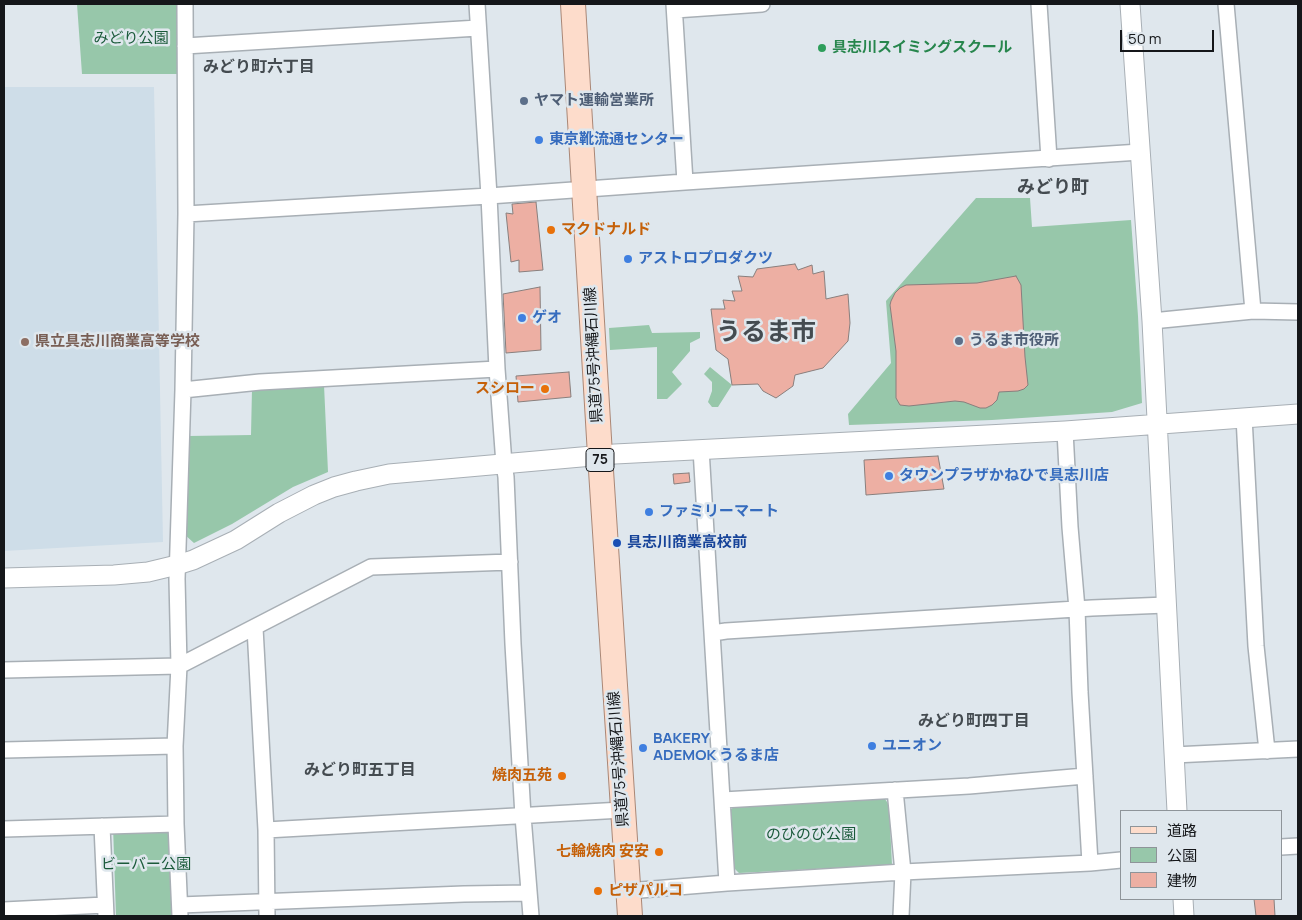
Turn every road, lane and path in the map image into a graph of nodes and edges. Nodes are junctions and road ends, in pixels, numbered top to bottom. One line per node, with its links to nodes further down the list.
1 (185, 4): 10 (street)
2 (477, 4): 9 (street)
3 (573, 4): 14 (main road, 県道75号沖縄石川線 / 75)
4 (762, 4): 8 (street)
5 (1039, 4): 12 (street)
6 (1130, 4): 11 (street)
7 (1226, 4): 17 (street)
8 (674, 7): 13 (street)
9 (478, 28): 10 (street); 15 (street)
10 (185, 46): 16 (street)
11 (1140, 152): 12 (street); 19 (street)
12 (1050, 159): 13 (street)
13 (686, 182): 14 (street)
14 (584, 189): 15 (street); 27 (main road, 県道75号沖縄石川線 / 75)
15 (489, 196): 16 (street); 20 (street)
16 (186, 214): 21 (street)
17 (1253, 311): 18 (street); 19 (street)
18 (1298, 312)
19 (1152, 321): 24 (street)
20 (497, 369): 21 (street); 28 (street)
21 (183, 390): 30 (street)
22 (1298, 414): 23 (street)
23 (1244, 417): 24 (street); 41 (street)
24 (1158, 424): 25 (street); 32 (street)
25 (1065, 431): 26 (street); 33 (street)
26 (701, 450): 27 (street); 35 (street)
27 (600, 455): 28 (street); 46 (main road, 県道75号沖縄石川線 / 75)
28 (504, 464): 29 (street); 30 (street)
29 (510, 562): 34 (street); 48 (street)
30 (177, 565): 31 (street); 36 (street)
31 (4, 578)
32 (1166, 605): 33 (street); 42 (street)
33 (1077, 609): 35 (street); 43 (street)
34 (255, 628): 36 (street); 52 (street)
35 (713, 633): 45 (street)
36 (179, 666): 37 (street); 38 (street)
37 (4, 670)
38 (175, 746): 40 (street); 49 (street)
39 (1298, 749): 41 (street)
40 (4, 750)
41 (1267, 751): 42 (street)
42 (1174, 755): 47 (street)
43 (1085, 776): 44 (street); 56 (street)
44 (895, 790): 45 (street); 57 (street)
45 (722, 800): 58 (street)
46 (622, 810): 48 (street); 59 (main road, 県道75号沖縄石川線 / 75)
47 (1177, 810)
48 (524, 816): 52 (street); 60 (street)
49 (176, 824): 50 (street); 65 (street)
50 (102, 826): 51 (street); 64 (street)
51 (4, 829)
52 (266, 830): 62 (street)
53 (1282, 846): 54 (street)
54 (1298, 846)
55 (1120, 860): 56 (street)
56 (1090, 863): 57 (street)
57 (903, 872): 58 (street); 69 (street)
58 (727, 882): 59 (street)
59 (628, 891): 68 (main road, 県道75号沖縄石川線 / 75)
60 (529, 893): 62 (street); 67 (street)
61 (1183, 900): 70 (street)
62 (267, 901): 65 (street); 66 (street)
63 (4, 910): 64 (street)
64 (106, 910)
65 (180, 911)
66 (268, 916)
67 (531, 916)
68 (630, 916)
69 (901, 916)
70 (1184, 916)

